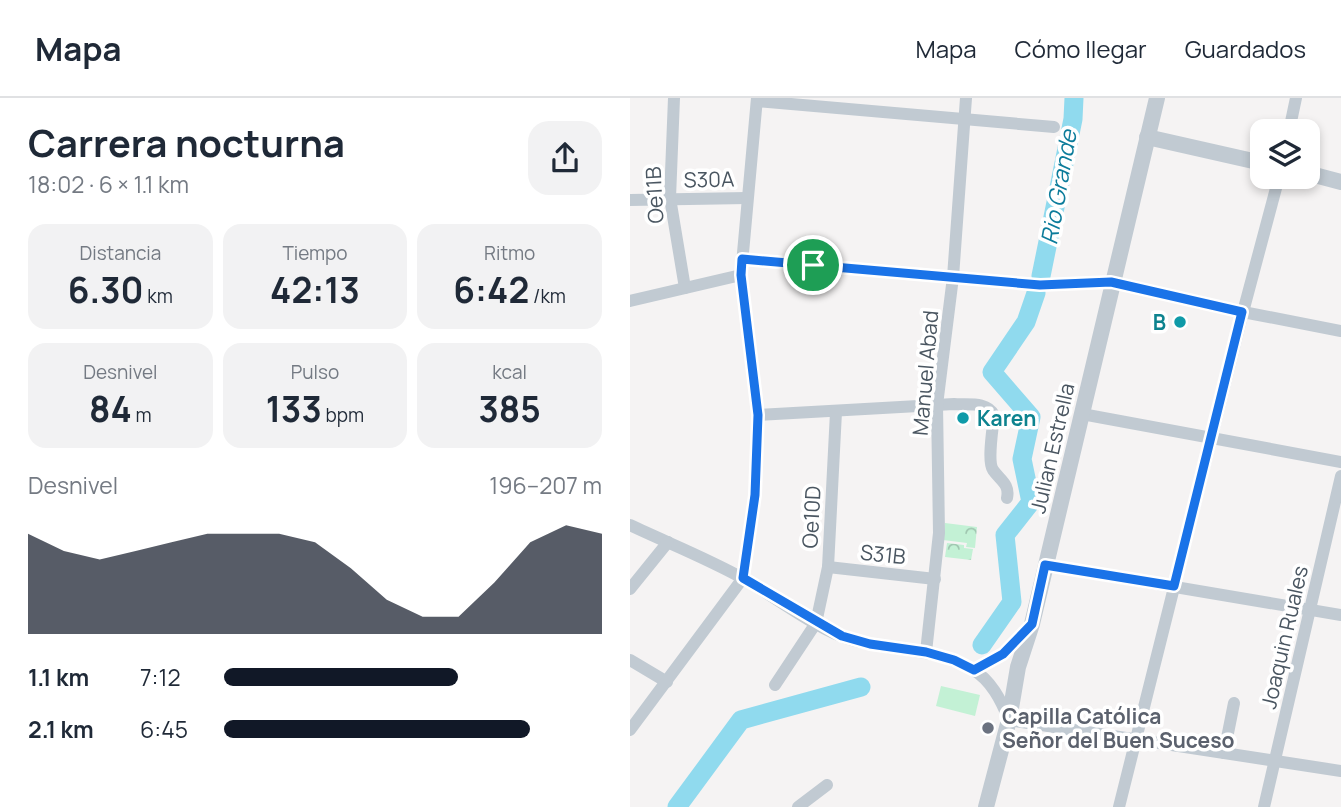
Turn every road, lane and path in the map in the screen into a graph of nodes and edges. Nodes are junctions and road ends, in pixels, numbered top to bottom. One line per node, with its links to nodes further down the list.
1 (674, 98): 14 (street, Oe11B)
2 (966, 98): 6 (street, Manuel Abad)
3 (1157, 98): 9 (street, Julian Estrella)
4 (1296, 98): 7 (street)
5 (757, 100): 6 (street); 15 (street)
6 (964, 119): 8 (street); 19 (street, Manuel Abad)
7 (1292, 119)
8 (1054, 127)
9 (1147, 136): 10 (street); 20 (street, Julian Estrella)
10 (1250, 160)
11 (1320, 176): 12 (street)
12 (1341, 182)
13 (1276, 189): 23 (street)
14 (670, 198): 15 (street, S30A); 16 (street, S30A); 21 (street, Oe11B)
15 (747, 198): 17 (street)
16 (630, 200)
17 (742, 259): 18 (street); 19 (street)
18 (741, 275): 21 (street); 28 (street)
19 (953, 277): 20 (street); 25 (street, Manuel Abad)
20 (1111, 282): 23 (street); 27 (street, Julian Estrella)
21 (685, 289): 22 (street)
22 (630, 301)
23 (1242, 312): 24 (street); 29 (street)
24 (1341, 331)
25 (937, 405): 26 (street); 32 (street); 38 (street, Manuel Abad)
26 (836, 412): 28 (street); 36 (street, Oe10D)
27 (1082, 414): 29 (street); 35 (street, Julian Estrella)
28 (758, 415): 37 (street)
29 (1212, 438): 30 (street); 39 (street)
30 (1341, 462)
31 (1341, 476): 41 (street, Joaquin Ruales)
32 (1007, 498)
33 (630, 525): 34 (street)
34 (668, 542): 37 (street); 40 (street)
35 (1045, 565): 39 (street); 44 (street, Julian Estrella)
36 (828, 567): 38 (street, S31B); 43 (street, Oe10D)
37 (743, 578): 43 (street); 48 (street)
38 (935, 579): 45 (street, Manuel Abad)
39 (1174, 586): 41 (street); 53 (street)
40 (630, 589)
41 (1311, 609): 42 (street); 55 (street, Joaquin Ruales)
42 (1341, 615)
43 (816, 623): 45 (street); 49 (street)
44 (1032, 624): 47 (street); 51 (street, Julian Estrella)
45 (926, 652): 47 (street)
46 (630, 660): 48 (street)
47 (974, 670): 51 (street)
48 (667, 682): 52 (street)
49 (775, 685)
50 (1234, 703): 54 (street)
51 (1009, 720): 53 (street); 59 (street, Julian Estrella)
52 (630, 730)
53 (1135, 739): 54 (street); 60 (street)
54 (1224, 753): 55 (street)
55 (1274, 761): 56 (street); 61 (street, Joaquin Ruales)
56 (1341, 771)
57 (827, 785): 58 (street)
58 (799, 807)
59 (986, 807)
60 (1119, 807)
61 (1265, 807)

